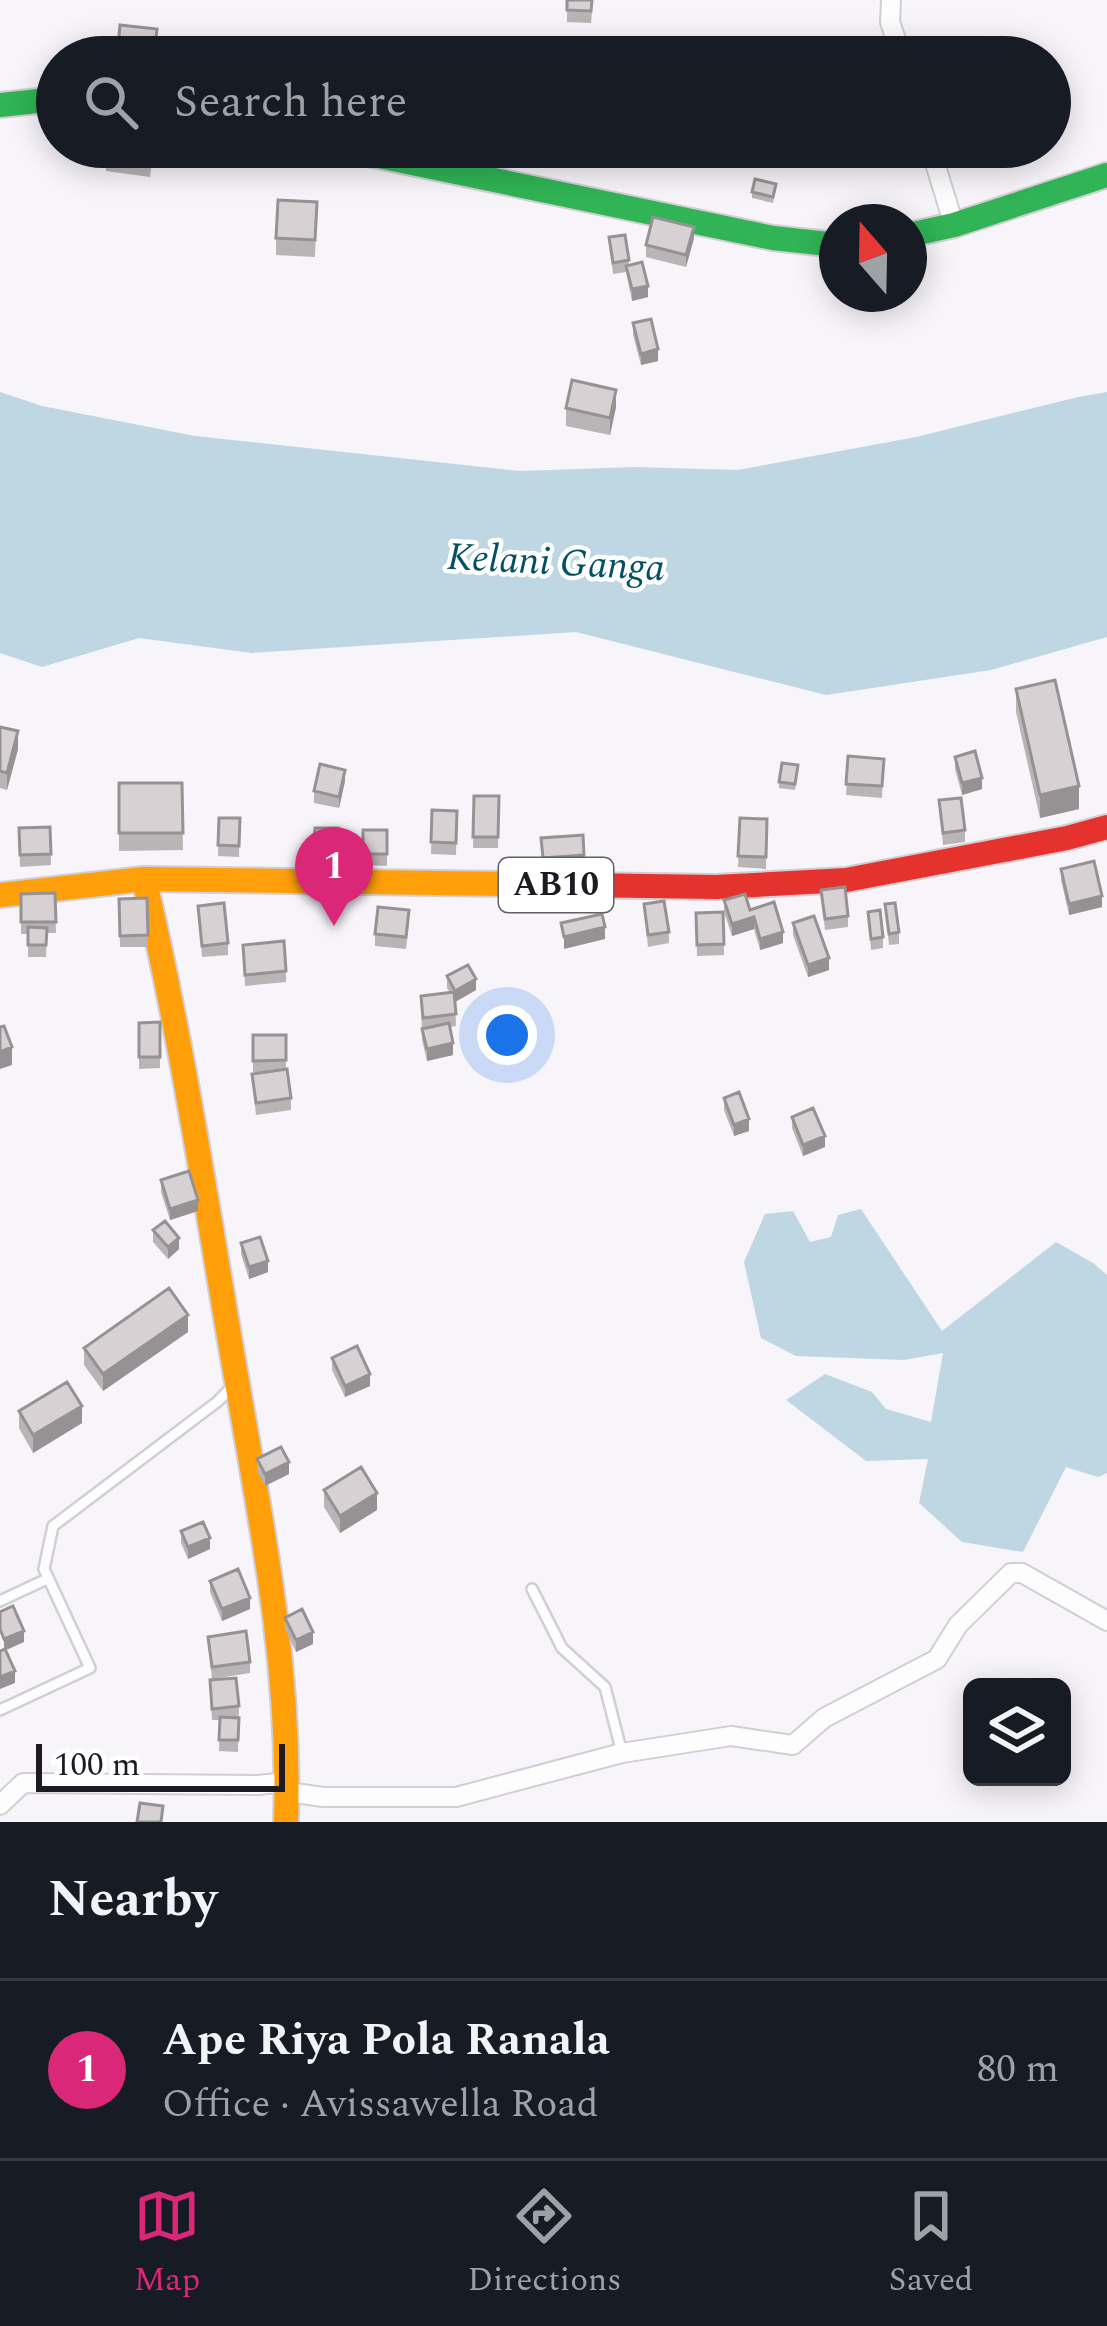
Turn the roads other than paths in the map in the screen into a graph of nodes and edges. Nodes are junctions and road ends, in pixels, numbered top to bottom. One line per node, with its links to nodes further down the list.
1 (891, 0): 2 (street)
2 (895, 36)
3 (36, 101): 4 (street)
4 (0, 104)
5 (436, 168): 10 (street)
6 (937, 168): 8 (street)
7 (1107, 175): 8 (street)
8 (954, 224): 9 (street)
9 (927, 231)
10 (819, 243)
11 (1107, 827): 12 (street, AB10)
12 (144, 879): 13 (street, AB10); 14 (street)
13 (0, 895)
14 (236, 1382): 15 (lane); 21 (street)
15 (47, 1579): 17 (lane); 19 (lane)
16 (532, 1589): 20 (lane)
17 (0, 1601)
18 (1107, 1621): 20 (street)
19 (0, 1710)
20 (622, 1753): 21 (street)
21 (287, 1787): 22 (street); 23 (street)
22 (0, 1804)
23 (286, 1822)

